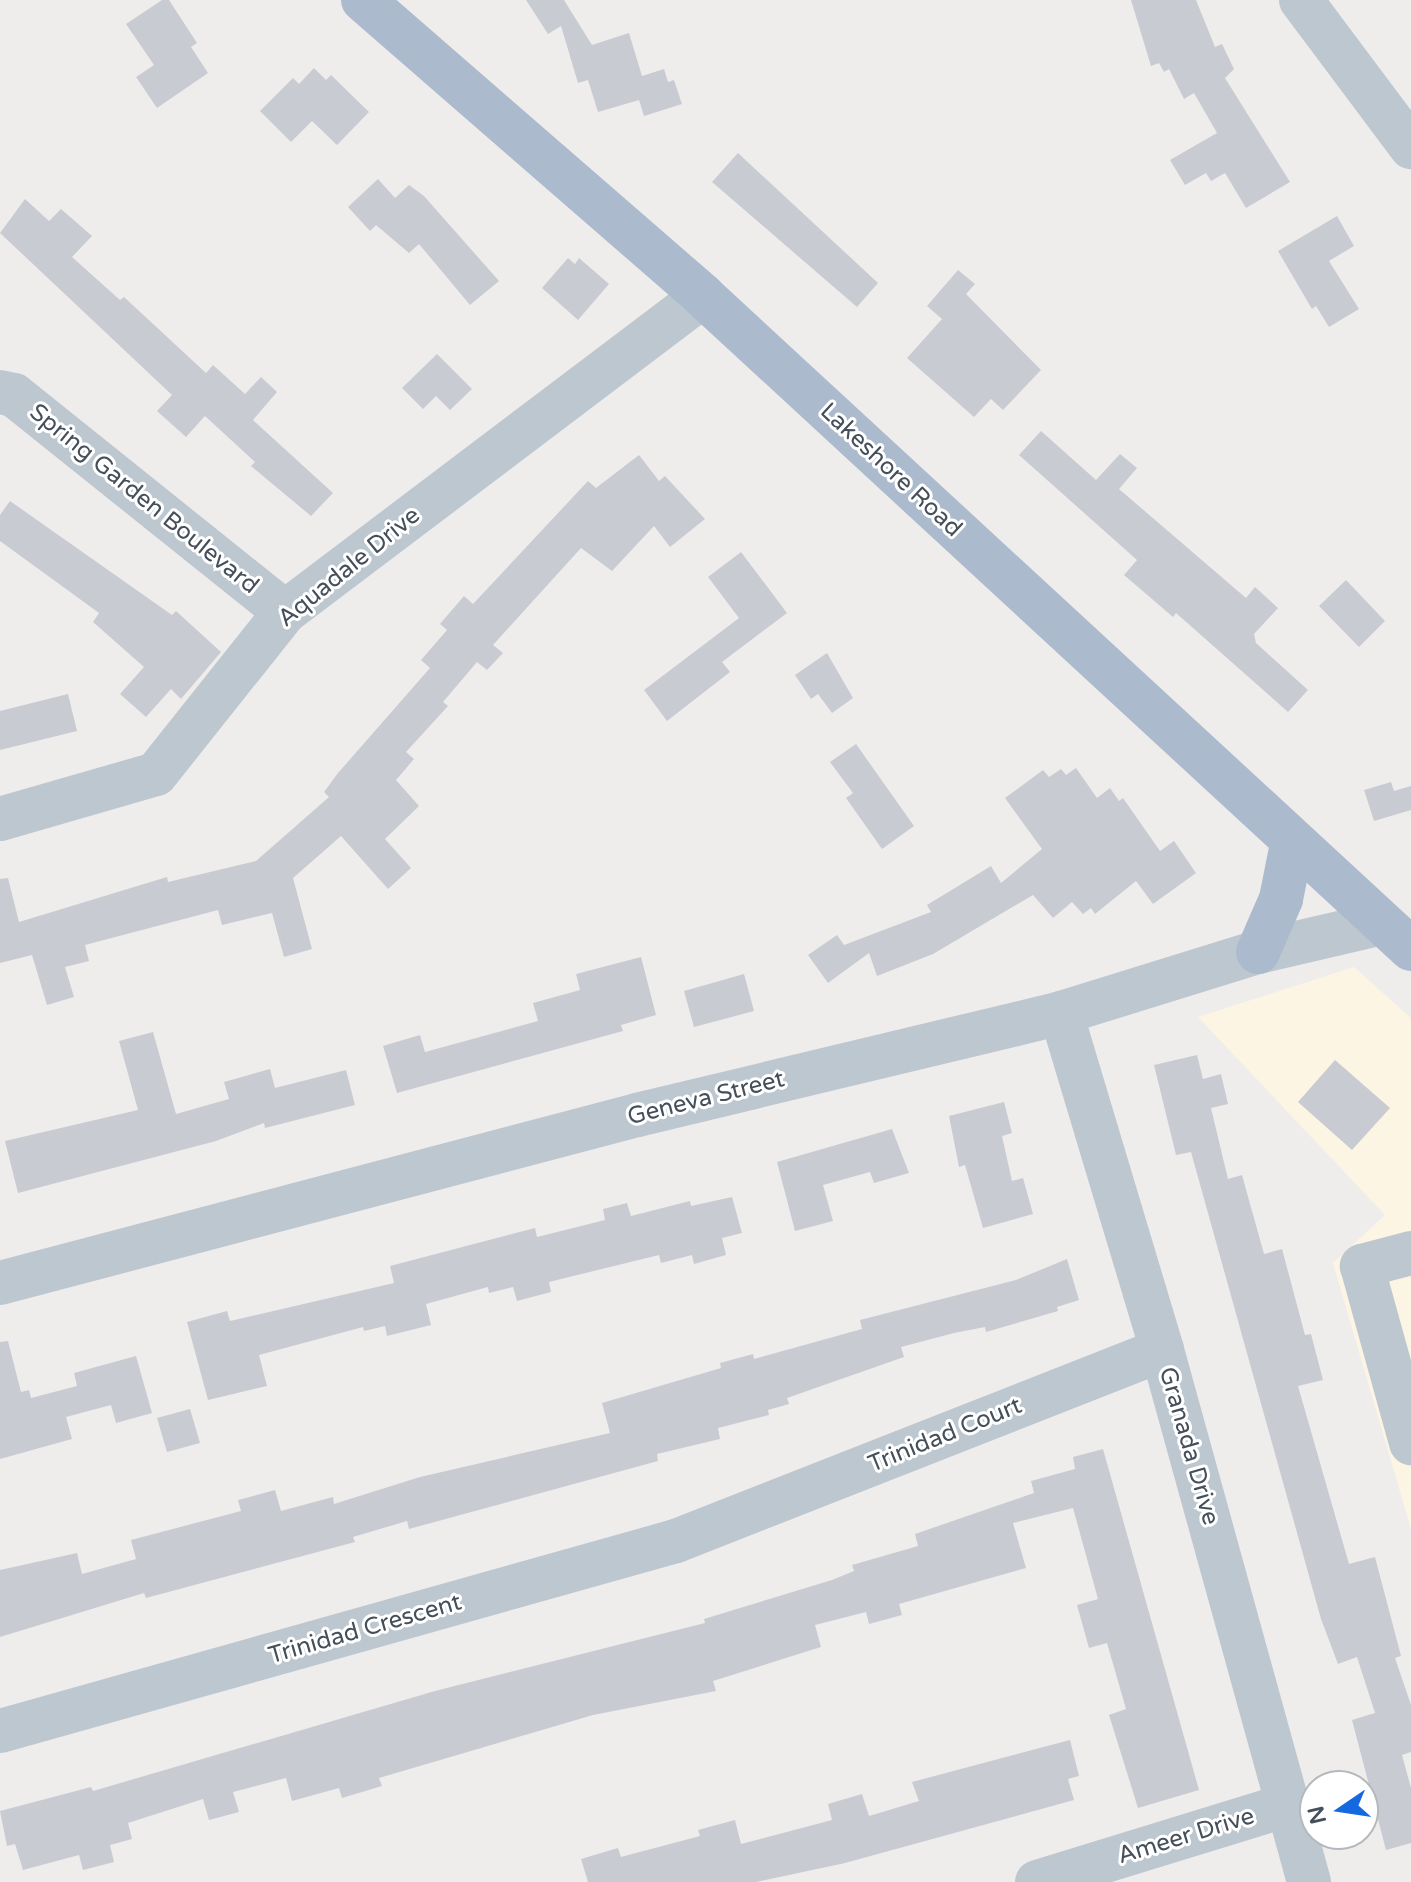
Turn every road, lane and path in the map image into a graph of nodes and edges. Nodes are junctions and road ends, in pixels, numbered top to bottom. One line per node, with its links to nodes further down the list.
1 (363, 0): 4 (main road, Lakeshore Road)
2 (1301, 0): 3 (street)
3 (1411, 147)
4 (703, 296): 6 (street, Aquadale Drive); 8 (main road, Lakeshore Road)
5 (0, 392): 6 (street, Spring Garden Boulevard)
6 (285, 612): 7 (street, Aquadale Drive)
7 (0, 819)
8 (1292, 844): 9 (main road, Lakeshore Road); 10 (main road)
9 (1400, 929): 10 (street, Geneva Street)
10 (1258, 952): 11 (street, Geneva Street)
11 (1061, 1013): 13 (street, Geneva Street); 14 (street, Granada Drive)
12 (1411, 1253): 15 (street)
13 (0, 1283)
14 (1162, 1350): 16 (street, Trinidad Court); 18 (street, Granada Drive)
15 (1411, 1443)
16 (728, 1521): 17 (street, Trinidad Crescent)
17 (0, 1731)
18 (1288, 1805): 19 (street, Ameer Drive); 20 (street, Granada Drive)
19 (1037, 1882)
20 (1309, 1882)

